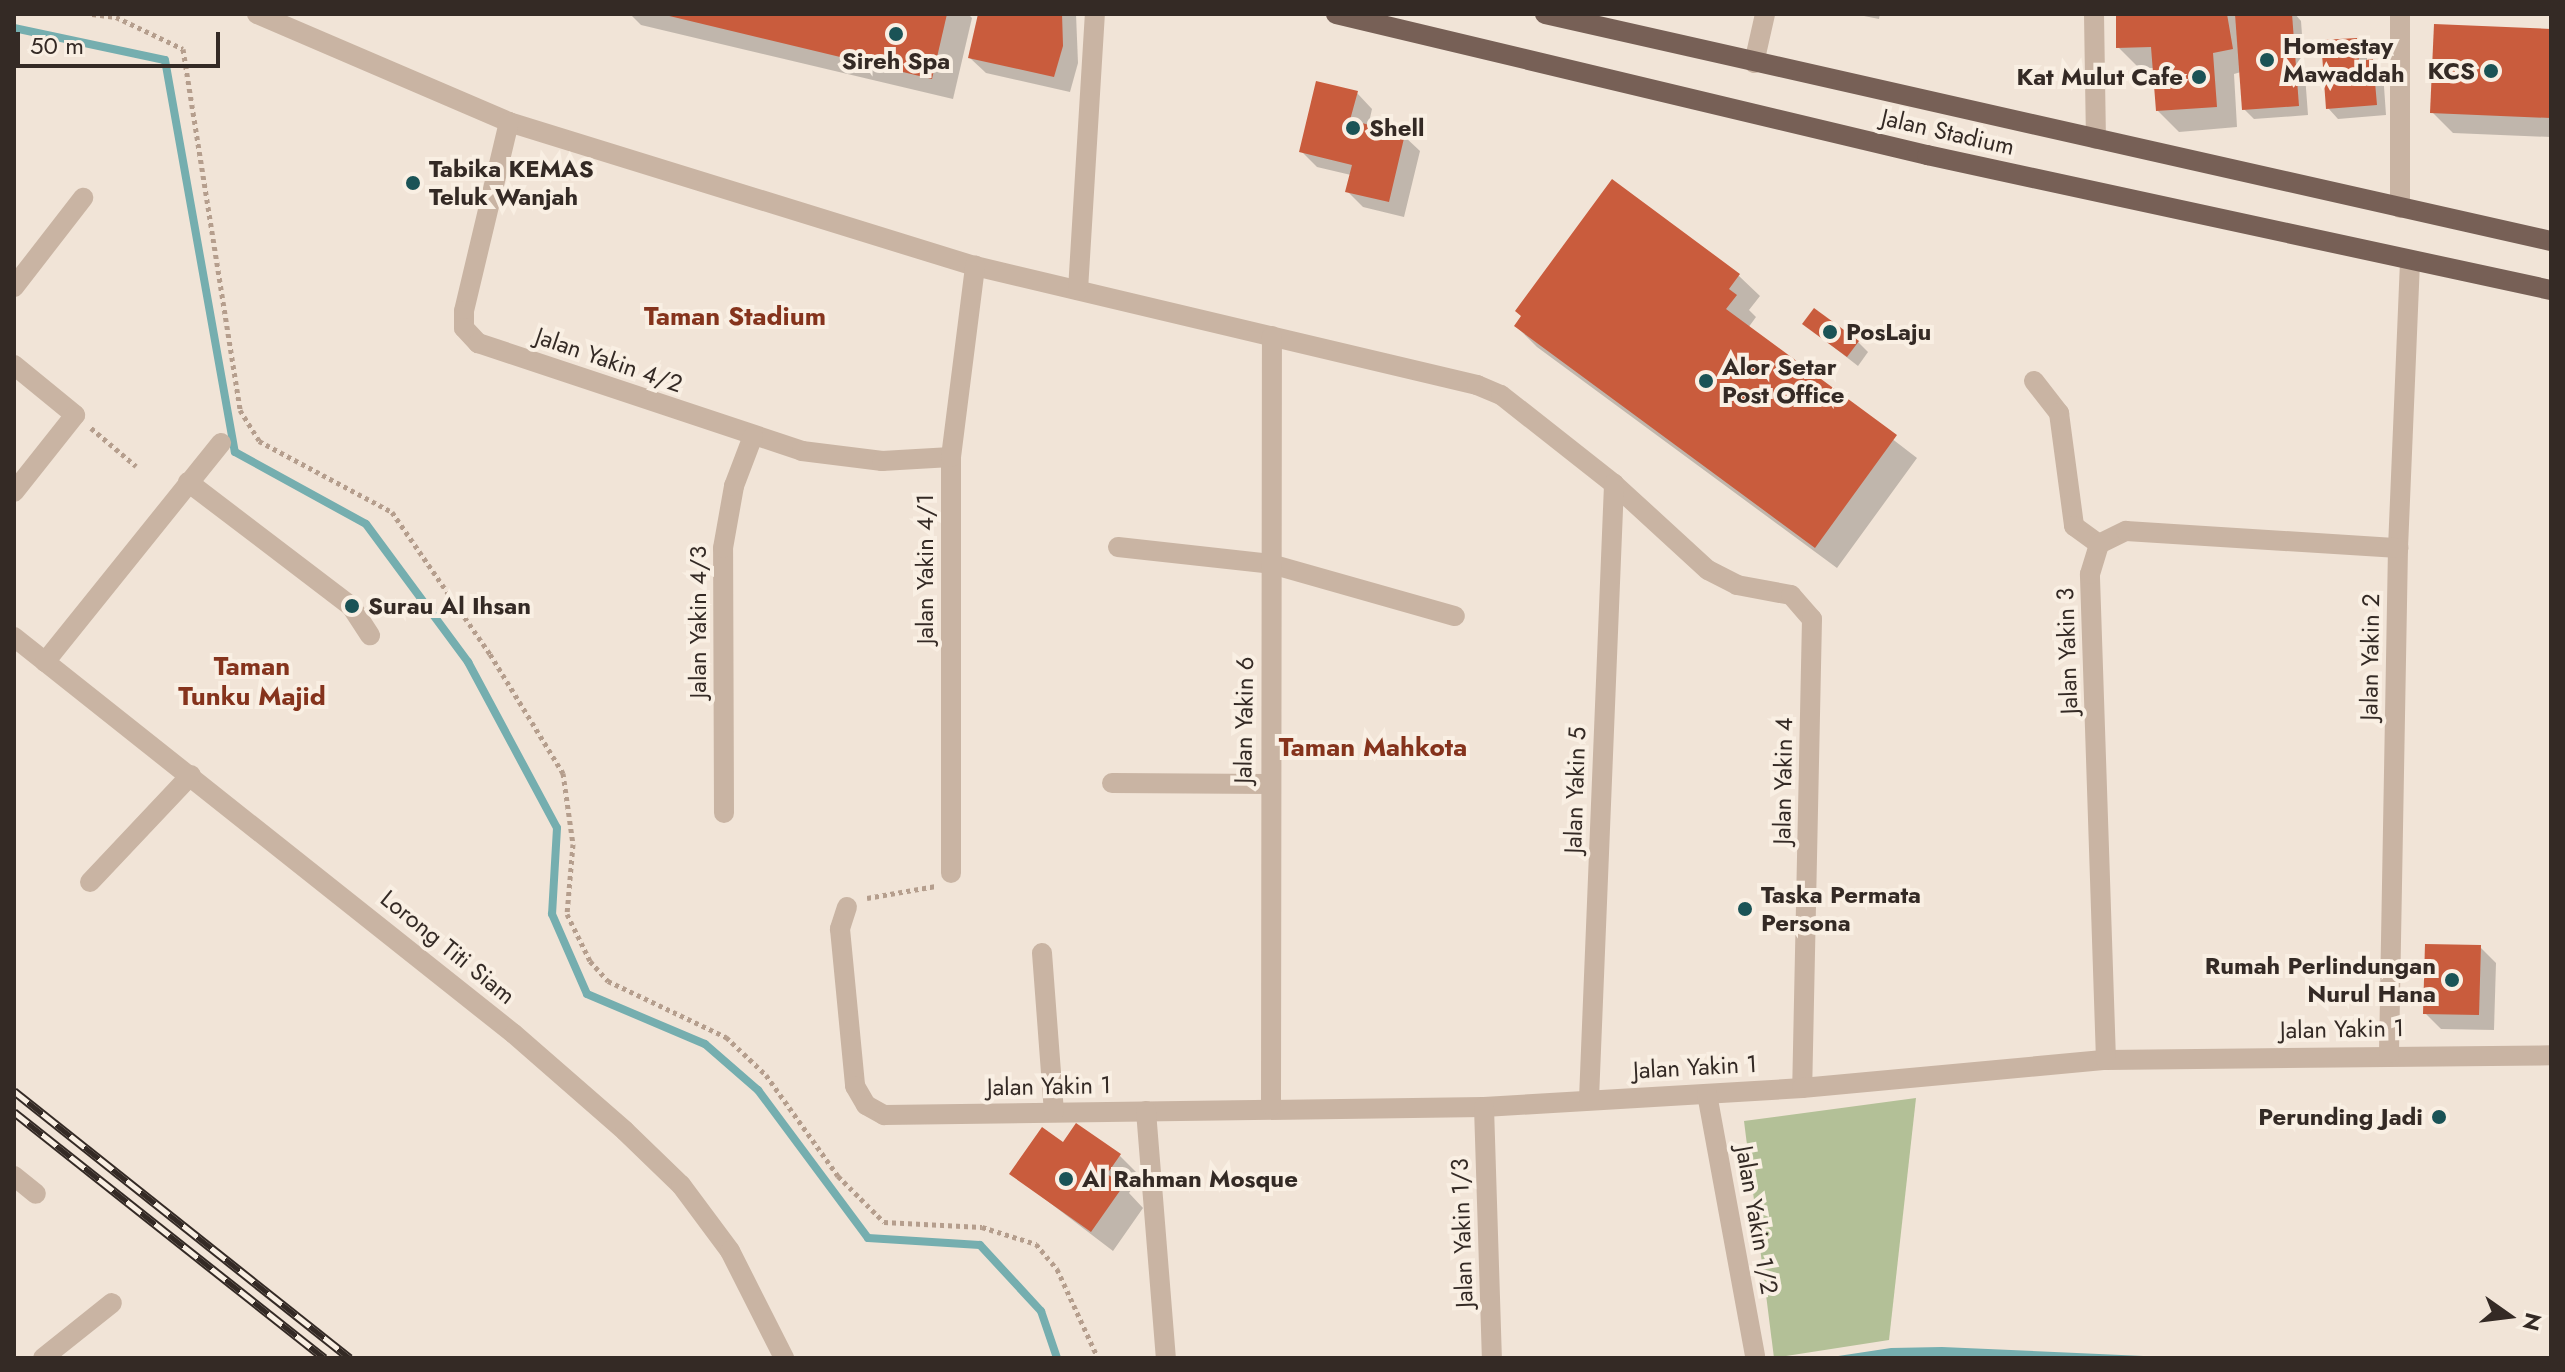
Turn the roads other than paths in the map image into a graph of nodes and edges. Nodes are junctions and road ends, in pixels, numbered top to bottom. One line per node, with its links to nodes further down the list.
1 (257, 14): 9 (street)
2 (1095, 14): 17 (street)
3 (1336, 14): 14 (main road, Jalan Stadium)
4 (1545, 14): 8 (main road, Jalan Stadium)
5 (1765, 14): 8 (street)
6 (2094, 14): 10 (street)
7 (2400, 14): 12 (street)
8 (1754, 63): 10 (main road, Jalan Stadium)
9 (509, 122): 15 (street); 22 (street, Jalan Yakin 4/2)
10 (2096, 139): 12 (main road, Jalan Stadium)
11 (83, 198): 16 (street)
12 (2400, 208): 13 (main road, Jalan Stadium)
13 (2551, 241)
14 (2410, 262): 18 (main road, Jalan Stadium); 30 (street, Jalan Yakin 2)
15 (975, 266): 17 (street); 24 (street, Jalan Yakin 4/1)
16 (14, 287)
17 (1078, 290): 19 (street)
18 (2551, 290)
19 (1272, 336): 26 (street); 31 (street, Jalan Yakin 6)
20 (14, 365): 27 (street)
21 (2034, 381): 28 (street)
22 (753, 436): 24 (street, Jalan Yakin 4/2); 39 (street, Jalan Yakin 4/3)
23 (221, 443): 25 (street)
24 (951, 457): 40 (street, Jalan Yakin 4/1)
25 (188, 482): 33 (street); 35 (street)
26 (1614, 484): 47 (street, Jalan Yakin 4); 49 (street, Jalan Yakin 5)
27 (14, 492)
28 (2099, 544): 30 (street); 46 (street, Jalan Yakin 3)
29 (1118, 547): 31 (street)
30 (2398, 548): 44 (street, Jalan Yakin 2)
31 (1271, 564): 32 (street); 38 (street, Jalan Yakin 6)
32 (1455, 616)
33 (370, 635)
34 (14, 637): 35 (street, Lorong Titi Siam)
35 (45, 662): 36 (street, Lorong Titi Siam)
36 (191, 775): 41 (street); 59 (street, Lorong Titi Siam)
37 (1112, 783): 38 (street)
38 (1269, 784): 50 (street, Jalan Yakin 6)
39 (724, 813)
40 (951, 873)
41 (90, 882)
42 (847, 907): 53 (street, Jalan Yakin 1)
43 (1042, 953): 53 (street)
44 (2389, 1053): 45 (street, Jalan Yakin 1); 46 (street, Jalan Yakin 1)
45 (2551, 1055)
46 (2106, 1060): 47 (street, Jalan Yakin 1)
47 (1802, 1088): 48 (street, Jalan Yakin 1)
48 (1707, 1094): 49 (street, Jalan Yakin 1); 57 (street, Jalan Yakin 1/2)
49 (1589, 1099): 51 (street, Jalan Yakin 1)
50 (1271, 1106): 51 (street, Jalan Yakin 1); 52 (street, Jalan Yakin 1)
51 (1484, 1107): 61 (street, Jalan Yakin 1/3)
52 (1146, 1111): 53 (street, Jalan Yakin 1); 60 (street)
53 (1054, 1112)
54 (14, 1176): 55 (street)
55 (36, 1194)
56 (112, 1303): 58 (street)
57 (1755, 1356)
58 (43, 1358)
59 (784, 1358)
60 (1166, 1358)
61 (1492, 1358)

